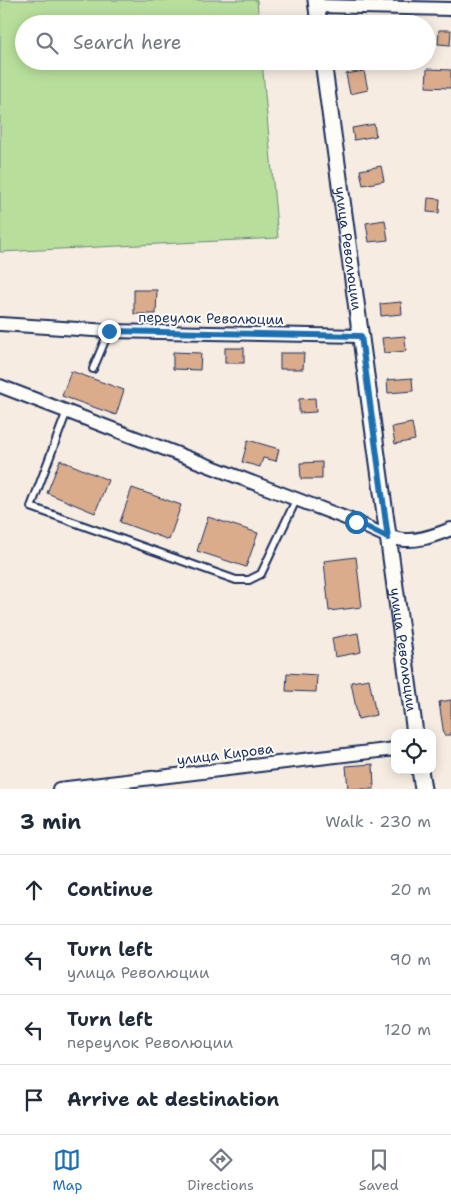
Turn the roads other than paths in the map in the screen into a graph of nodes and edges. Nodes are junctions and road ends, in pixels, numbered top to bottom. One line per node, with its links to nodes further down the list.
1 (316, 3): 2 (street)
2 (451, 9)
3 (324, 70): 6 (street, улица Революции)
4 (0, 324): 5 (street, переулок Революции)
5 (109, 331): 6 (street, переулок Революции); 7 (lane)
6 (361, 336): 12 (street, улица Революции)
7 (93, 369)
8 (0, 386): 9 (street)
9 (67, 411): 10 (street); 10 (lane)
10 (296, 500): 12 (street)
11 (451, 529): 12 (street)
12 (388, 538): 13 (street, улица Революции)
13 (414, 729)
14 (391, 749): 16 (street, улица Кирова)
15 (421, 774): 17 (street)
16 (59, 789)
17 (423, 789)

